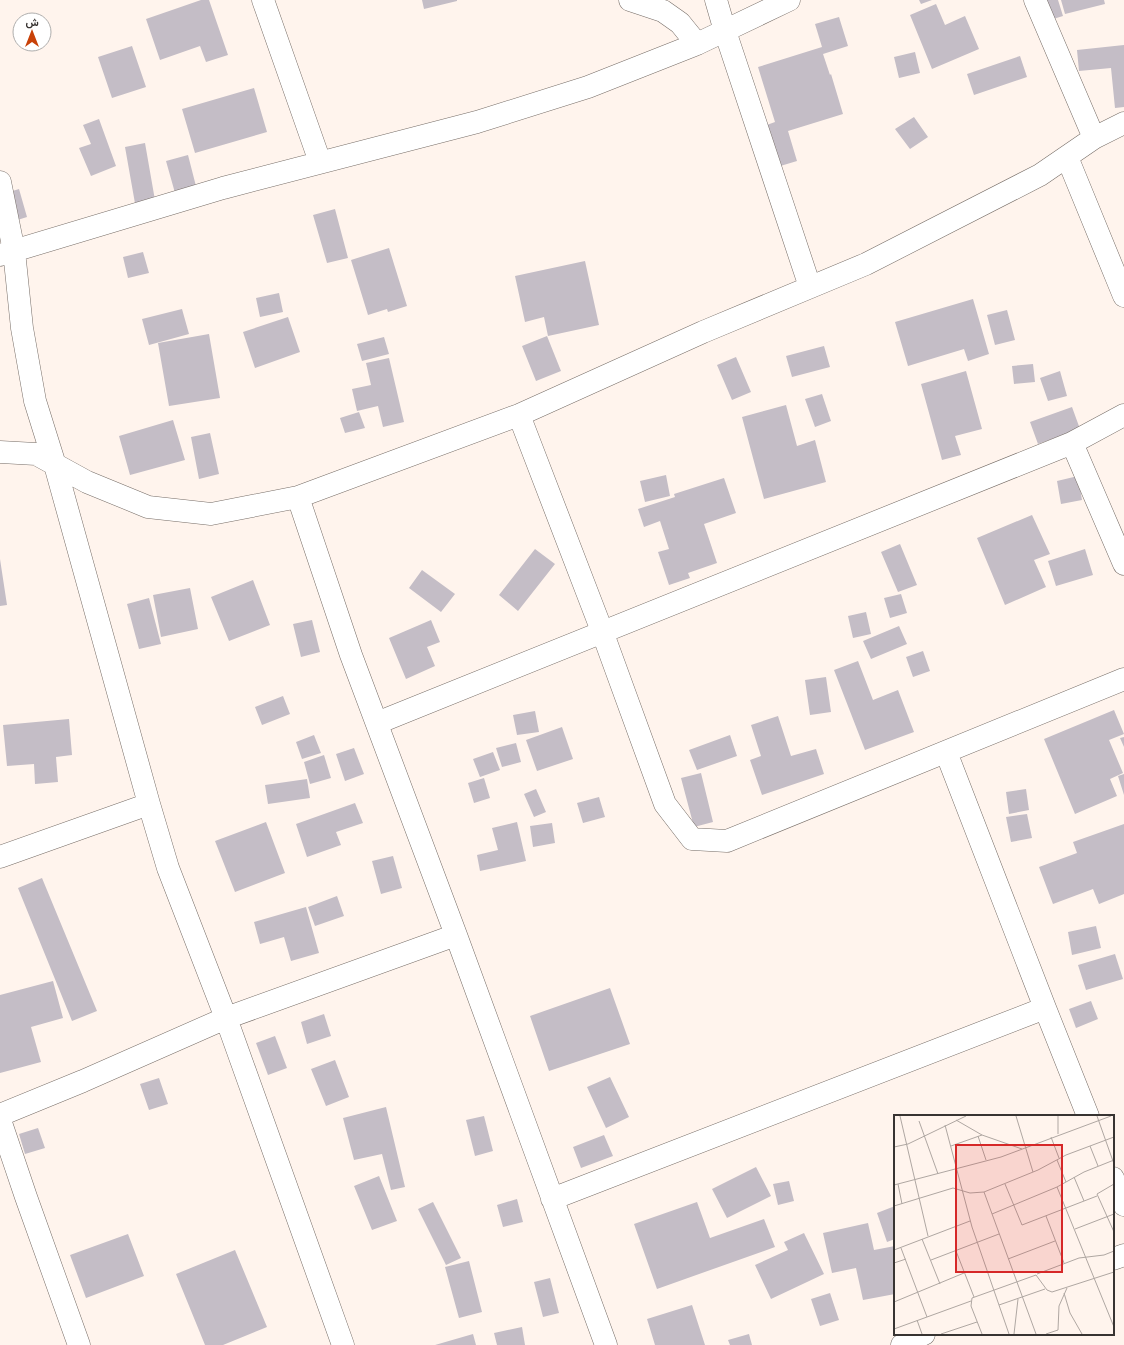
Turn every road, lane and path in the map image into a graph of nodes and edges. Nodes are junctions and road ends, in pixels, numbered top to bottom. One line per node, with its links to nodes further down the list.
1 (263, 0): 11 (street)
2 (630, 0): 7 (street)
3 (716, 0): 6 (street)
4 (789, 0): 6 (street)
5 (1035, 0): 9 (street)
6 (725, 31): 7 (street); 14 (street)
7 (697, 44): 11 (street)
8 (1124, 123): 9 (street)
9 (1094, 138): 10 (street)
10 (1067, 157): 14 (street); 15 (street)
11 (320, 162): 13 (street)
12 (0, 182): 13 (street)
13 (7, 253): 20 (street)
14 (810, 287): 17 (street)
15 (1124, 296)
16 (1124, 414): 18 (street)
17 (519, 415): 21 (street); 23 (street)
18 (1072, 443): 22 (street); 23 (street)
19 (0, 452): 20 (street)
20 (55, 465): 21 (street); 27 (street)
21 (298, 496): 25 (street)
22 (1124, 564)
23 (602, 631): 25 (street); 26 (street)
24 (1124, 680): 26 (street)
25 (377, 723): 29 (street)
26 (946, 752): 30 (street)
27 (149, 804): 28 (street); 31 (street)
28 (0, 857)
29 (456, 935): 31 (street); 36 (street)
30 (1044, 1008): 33 (street); 36 (street)
31 (226, 1018): 32 (street); 42 (street)
32 (0, 1115)
33 (1088, 1115)
34 (0, 1120): 41 (street)
35 (1114, 1180): 37 (street)
36 (552, 1199): 43 (street)
37 (1124, 1205)
38 (1124, 1255): 39 (street)
39 (1114, 1258)
40 (922, 1335): 44 (street)
41 (79, 1345)
42 (343, 1345)
43 (606, 1345)
44 (902, 1345)

